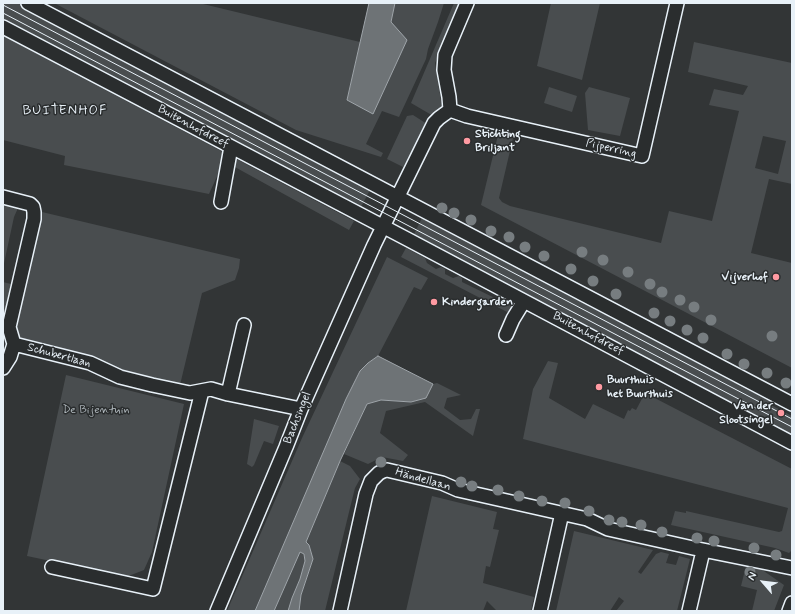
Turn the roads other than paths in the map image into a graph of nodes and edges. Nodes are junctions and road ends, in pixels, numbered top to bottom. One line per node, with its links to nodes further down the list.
1 (28, 3): 8 (street)
2 (467, 3): 5 (street)
3 (677, 3): 5 (street, Pijperring)
4 (3, 27): 6 (street, Buitenhofdreef)
5 (450, 110): 8 (street)
6 (231, 147): 9 (street); 10 (street, Buitenhofdreef)
7 (3, 197): 14 (street, Schubertlaan)
8 (398, 197): 10 (street); 18 (street)
9 (221, 202)
10 (383, 226): 11 (street, Buitenhofdreef); 19 (street, Bachsingel)
11 (524, 301): 13 (street); 20 (street, Buitenhofdreef)
12 (244, 325): 17 (street)
13 (506, 335)
14 (14, 344): 15 (street); 16 (street, Schubertlaan)
15 (3, 368)
16 (202, 391): 17 (street, Schubertlaan); 23 (street)
17 (228, 394): 19 (street, Schubertlaan)
18 (792, 404)
19 (301, 409): 26 (street, Bachsingel)
20 (792, 443)
21 (562, 513): 22 (street, Händellaan); 27 (street, Händellaan); 28 (street)
22 (703, 550): 24 (street, Händellaan); 29 (street)
23 (52, 567)
24 (792, 568)
25 (792, 603): 30 (street)
26 (217, 611)
27 (340, 611)
28 (540, 611)
29 (689, 611)
30 (789, 611)

